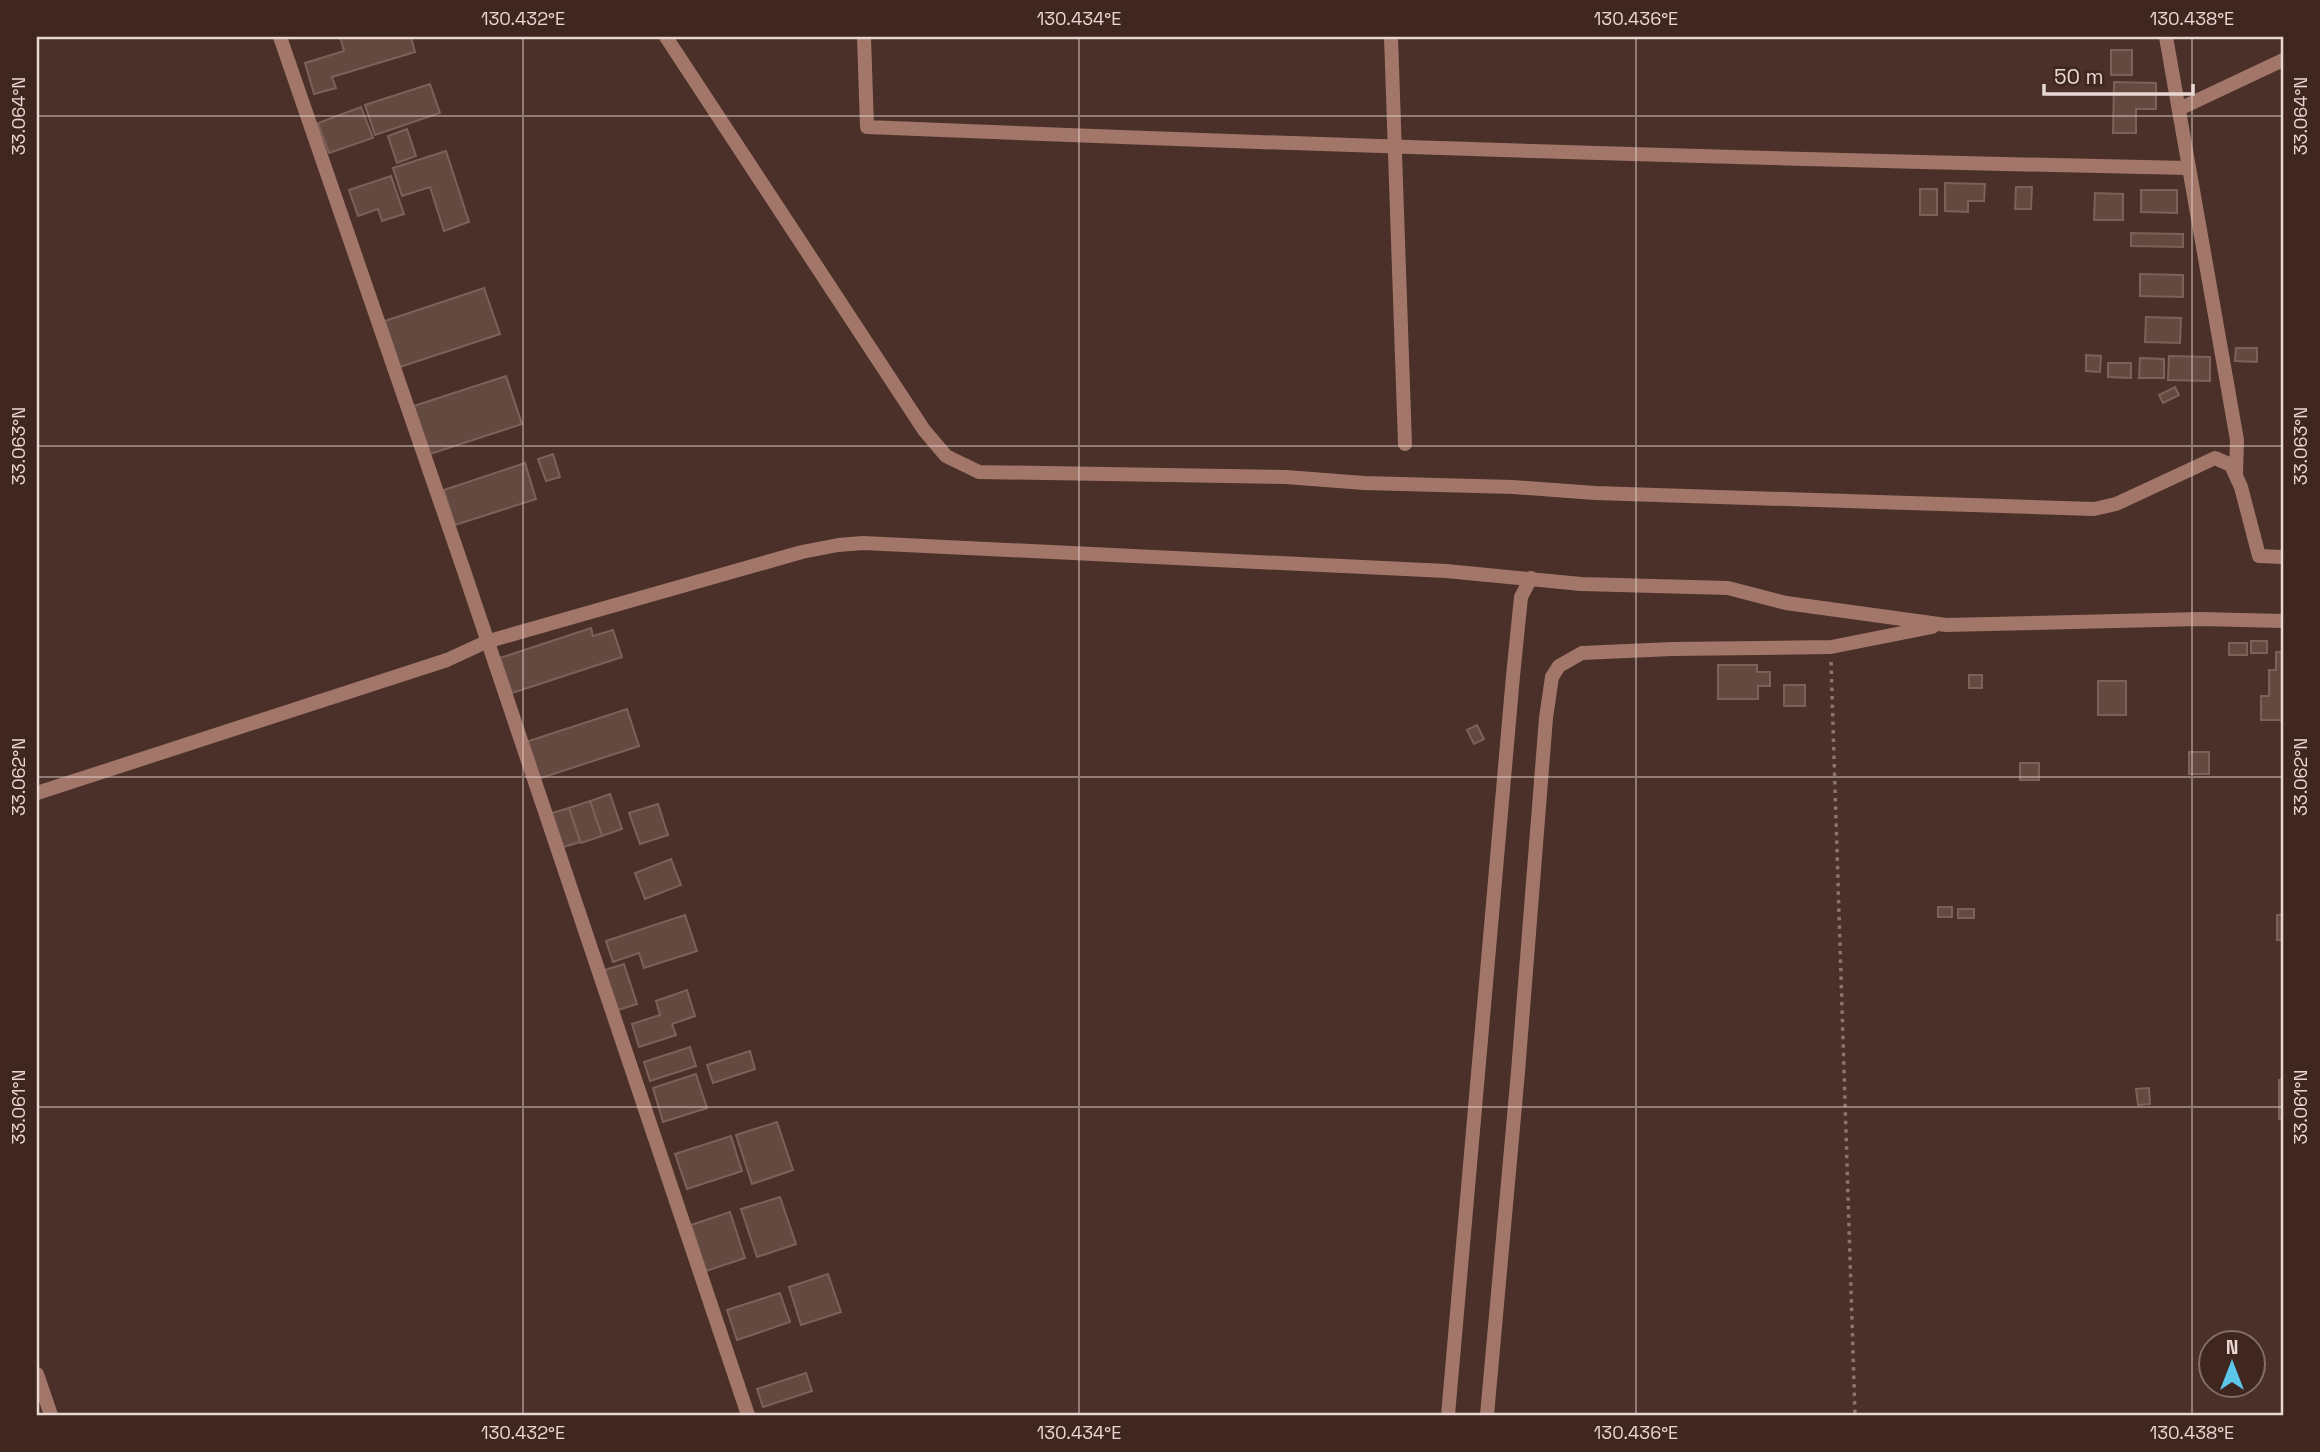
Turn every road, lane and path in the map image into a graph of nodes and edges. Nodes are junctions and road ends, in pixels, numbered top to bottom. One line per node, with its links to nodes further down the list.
1 (280, 37): 16 (street)
2 (666, 37): 11 (street)
3 (864, 37): 8 (street)
4 (1391, 37): 8 (street)
5 (2166, 37): 7 (street)
6 (2283, 60): 7 (street)
7 (2179, 109): 9 (street)
8 (1395, 148): 9 (street); 10 (street)
9 (2188, 169): 11 (street)
10 (1405, 444)
11 (2236, 476): 12 (street)
12 (2283, 557)
13 (1531, 578): 15 (street); 16 (street); 22 (street)
14 (2283, 621): 15 (street)
15 (1945, 625): 17 (street)
16 (486, 642): 18 (street); 21 (street)
17 (1831, 647): 23 (street); 24 (path)
18 (37, 793)
19 (37, 1374): 20 (street)
20 (51, 1415)
21 (748, 1415)
22 (1448, 1415)
23 (1487, 1415)
24 (1855, 1415)

